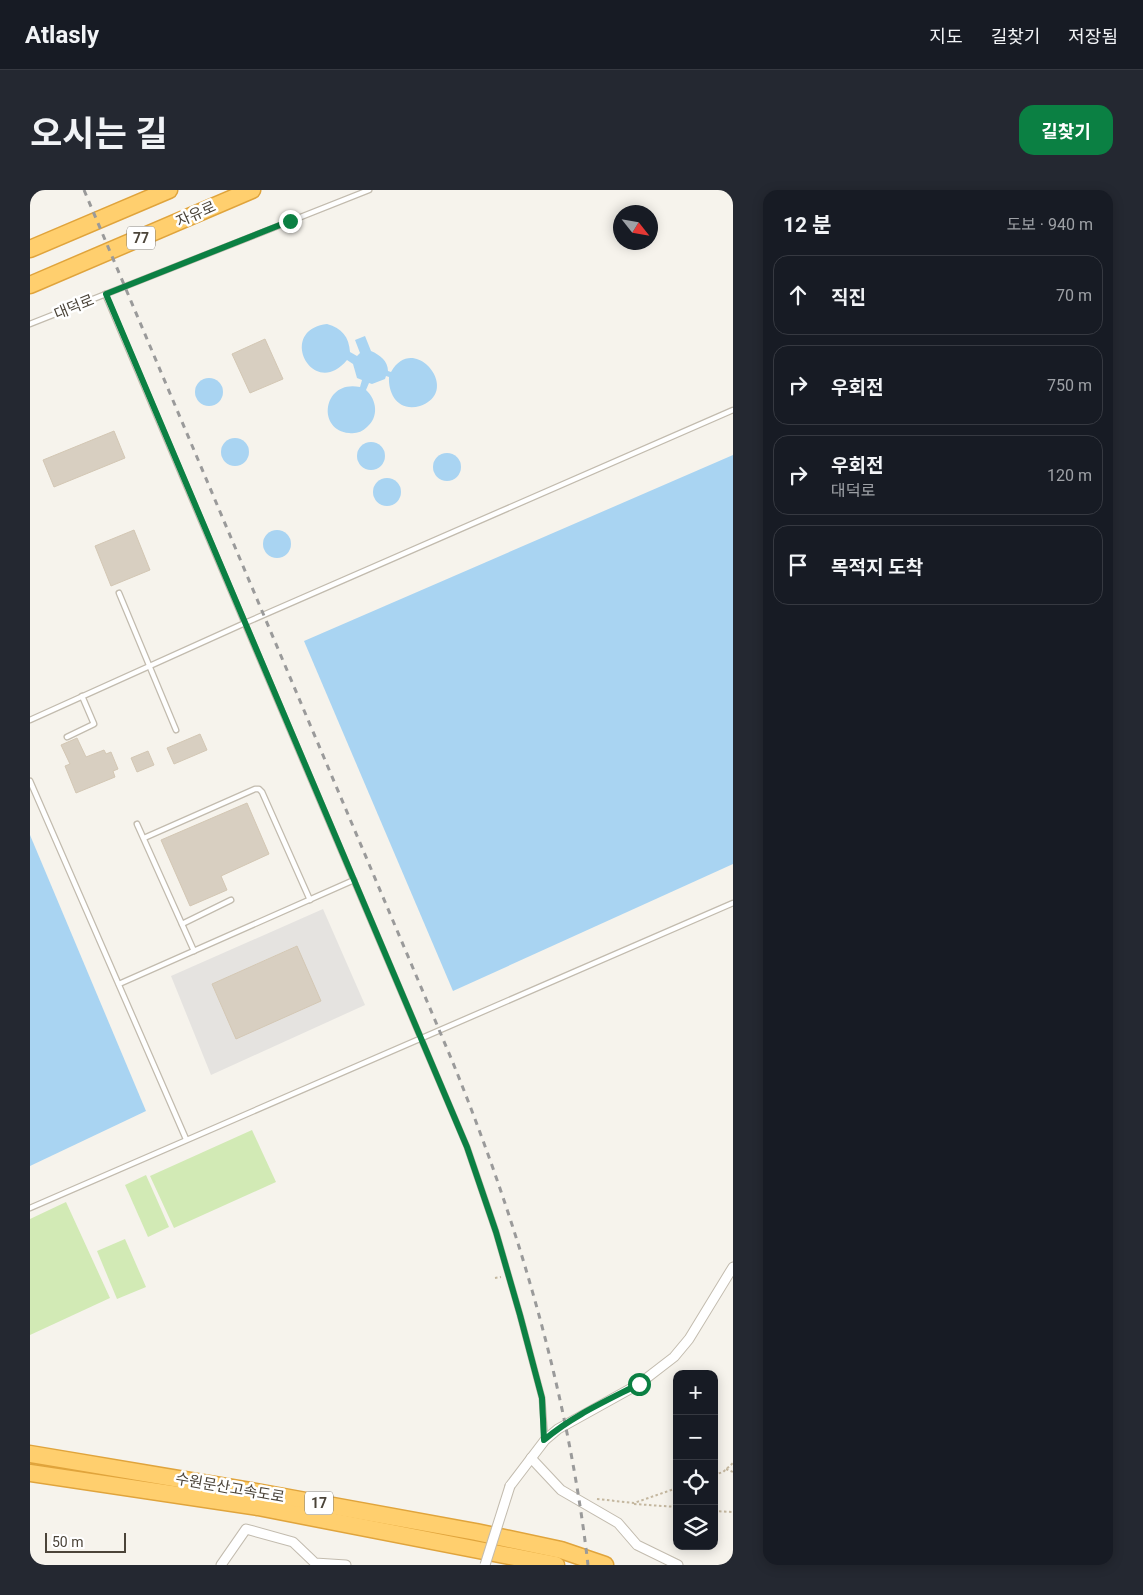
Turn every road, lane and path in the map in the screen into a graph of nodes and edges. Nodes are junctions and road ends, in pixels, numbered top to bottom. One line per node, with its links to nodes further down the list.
1 (169, 190): 4 (highway, 77)
2 (252, 190): 5 (highway, 자유로 / 77)
3 (369, 190): 6 (lane, 대덕로)
4 (30, 249)
5 (30, 285)
6 (106, 294): 7 (lane, 대덕로); 10 (lane)
7 (30, 324)
8 (733, 410): 10 (lane)
9 (119, 593): 11 (lane)
10 (245, 623): 11 (lane); 19 (lane)
11 (149, 666): 12 (lane); 14 (lane)
12 (82, 696): 13 (lane); 15 (lane)
13 (30, 720)
14 (176, 730)
15 (67, 737)
16 (30, 782): 25 (lane)
17 (137, 824): 18 (lane)
18 (144, 838): 21 (lane); 23 (lane)
19 (354, 880): 21 (lane); 26 (lane)
20 (231, 900): 23 (lane)
21 (310, 900): 24 (lane)
22 (733, 903): 26 (lane)
23 (182, 924): 24 (lane)
24 (194, 951): 25 (lane)
25 (119, 984): 27 (lane)
26 (421, 1039): 27 (lane); 30 (lane)
27 (186, 1139): 28 (lane)
28 (30, 1208)
29 (733, 1267): 30 (street)
30 (544, 1440): 32 (street)
31 (30, 1454): 48 (highway, 수원문산고속도로 / 17)
32 (531, 1458): 39 (street); 46 (street, bridge)
33 (733, 1463): 34 (path)
34 (726, 1469): 36 (path); 37 (path)
35 (30, 1472): 47 (highway, 수원문산고속도로 / 17)
36 (733, 1472)
37 (718, 1473)
38 (673, 1489): 40 (path)
39 (571, 1496): 40 (path); 49 (street)
40 (625, 1503): 41 (path)
41 (673, 1507)
42 (718, 1511): 43 (path)
43 (733, 1512)
44 (221, 1565): 45 (street)
45 (346, 1565)
46 (485, 1565)
47 (556, 1565)
48 (605, 1565)
49 (678, 1565)

